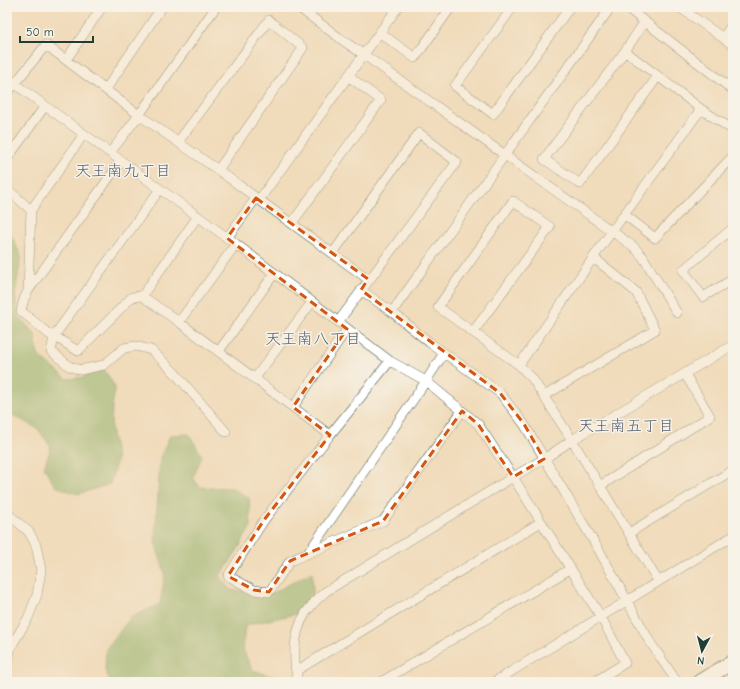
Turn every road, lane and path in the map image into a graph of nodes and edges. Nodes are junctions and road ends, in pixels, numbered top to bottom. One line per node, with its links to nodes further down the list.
1 (102, 7): 19 (street)
2 (162, 7): 23 (street)
3 (216, 7): 28 (street)
4 (298, 7): 18 (street)
5 (398, 7): 14 (street)
6 (451, 7): 14 (street)
7 (513, 7): 8 (street)
8 (570, 7)
9 (611, 7): 33 (street)
10 (626, 7): 12 (street)
11 (679, 7): 15 (street)
12 (645, 21): 17 (street); 24 (street)
13 (733, 23): 15 (street)
14 (379, 32): 18 (street)
15 (723, 38): 16 (street)
16 (733, 44)
17 (625, 50): 21 (street); 21 (street)
18 (363, 54): 20 (street); 33 (street)
19 (66, 60): 22 (street); 23 (street)
20 (348, 76): 40 (street); 44 (street)
21 (658, 76): 27 (street)
22 (15, 84): 25 (street); 26 (street)
23 (106, 89): 28 (street)
24 (733, 90)
25 (7, 94)
26 (45, 106): 30 (street); 35 (street)
27 (701, 108): 29 (street); 42 (street)
28 (139, 115): 31 (street); 32 (street)
29 (733, 130)
30 (84, 134): 32 (street); 41 (street)
31 (178, 142): 37 (street); 37 (street)
32 (110, 153): 36 (street)
33 (505, 155): 46 (street); 58 (street)
34 (733, 156): 42 (street)
35 (7, 159)
36 (121, 161): 39 (street); 55 (street)
37 (218, 170): 40 (street)
38 (7, 189): 41 (street)
39 (160, 189): 43 (street); 64 (street)
40 (258, 199): 44 (street); 47 (street)
41 (31, 210): 55 (street)
42 (625, 215): 46 (street)
43 (198, 216): 47 (street); 56 (street)
44 (292, 223): 49 (street)
45 (733, 228): 53 (street)
46 (613, 232): 50 (street); 59 (street)
47 (227, 238): 48 (street)
48 (236, 244): 51 (street); 60 (street)
49 (333, 253): 52 (street); 52 (street)
50 (594, 258): 69 (street); 73 (street)
51 (274, 274): 57 (street); 66 (street)
52 (368, 279): 54 (street)
53 (733, 279)
54 (361, 290): 58 (street); 61 (street)
55 (28, 291): 64 (street)
56 (142, 296): 60 (street); 64 (street)
57 (312, 302): 61 (street); 71 (street)
58 (392, 312): 67 (street)
59 (677, 313)
60 (179, 322): 66 (street)
61 (338, 322): 62 (street)
62 (347, 329): 68 (street); 74 (street)
63 (473, 332): 63 (street); 69 (street)
64 (54, 337): 76 (street)
65 (732, 348): 70 (street)
66 (219, 351): 71 (street)
67 (444, 353): 72 (street); 79 (street)
68 (390, 361): 72 (street); 77 (street)
69 (519, 365): 73 (street)
70 (685, 374): 78 (street); 82 (street)
71 (255, 378): 74 (street)
72 (426, 381): 75 (street); 87 (street)
73 (544, 396): 78 (street)
74 (293, 407): 77 (street)
75 (462, 411): 81 (street); 87 (street)
76 (226, 432)
77 (330, 435): 87 (street)
78 (572, 440): 79 (street); 82 (street)
79 (544, 459): 81 (street); 90 (street)
80 (733, 470): 85 (street)
81 (513, 476): 84 (street); 94 (street)
82 (600, 486): 85 (street)
83 (7, 513): 93 (street)
84 (541, 522): 88 (street); 94 (street)
85 (629, 533): 89 (street)
86 (733, 536): 89 (street)
87 (307, 554)
88 (570, 569): 91 (street); 96 (street)
89 (658, 581): 90 (street)
90 (627, 601): 91 (street); 99 (street)
91 (601, 617): 97 (street); 98 (street)
92 (733, 662): 100 (main road)
93 (7, 666)
94 (296, 671): 95 (street)
95 (298, 682)
96 (381, 682)
97 (494, 682)
98 (594, 682)
99 (677, 682)
100 (699, 682)

